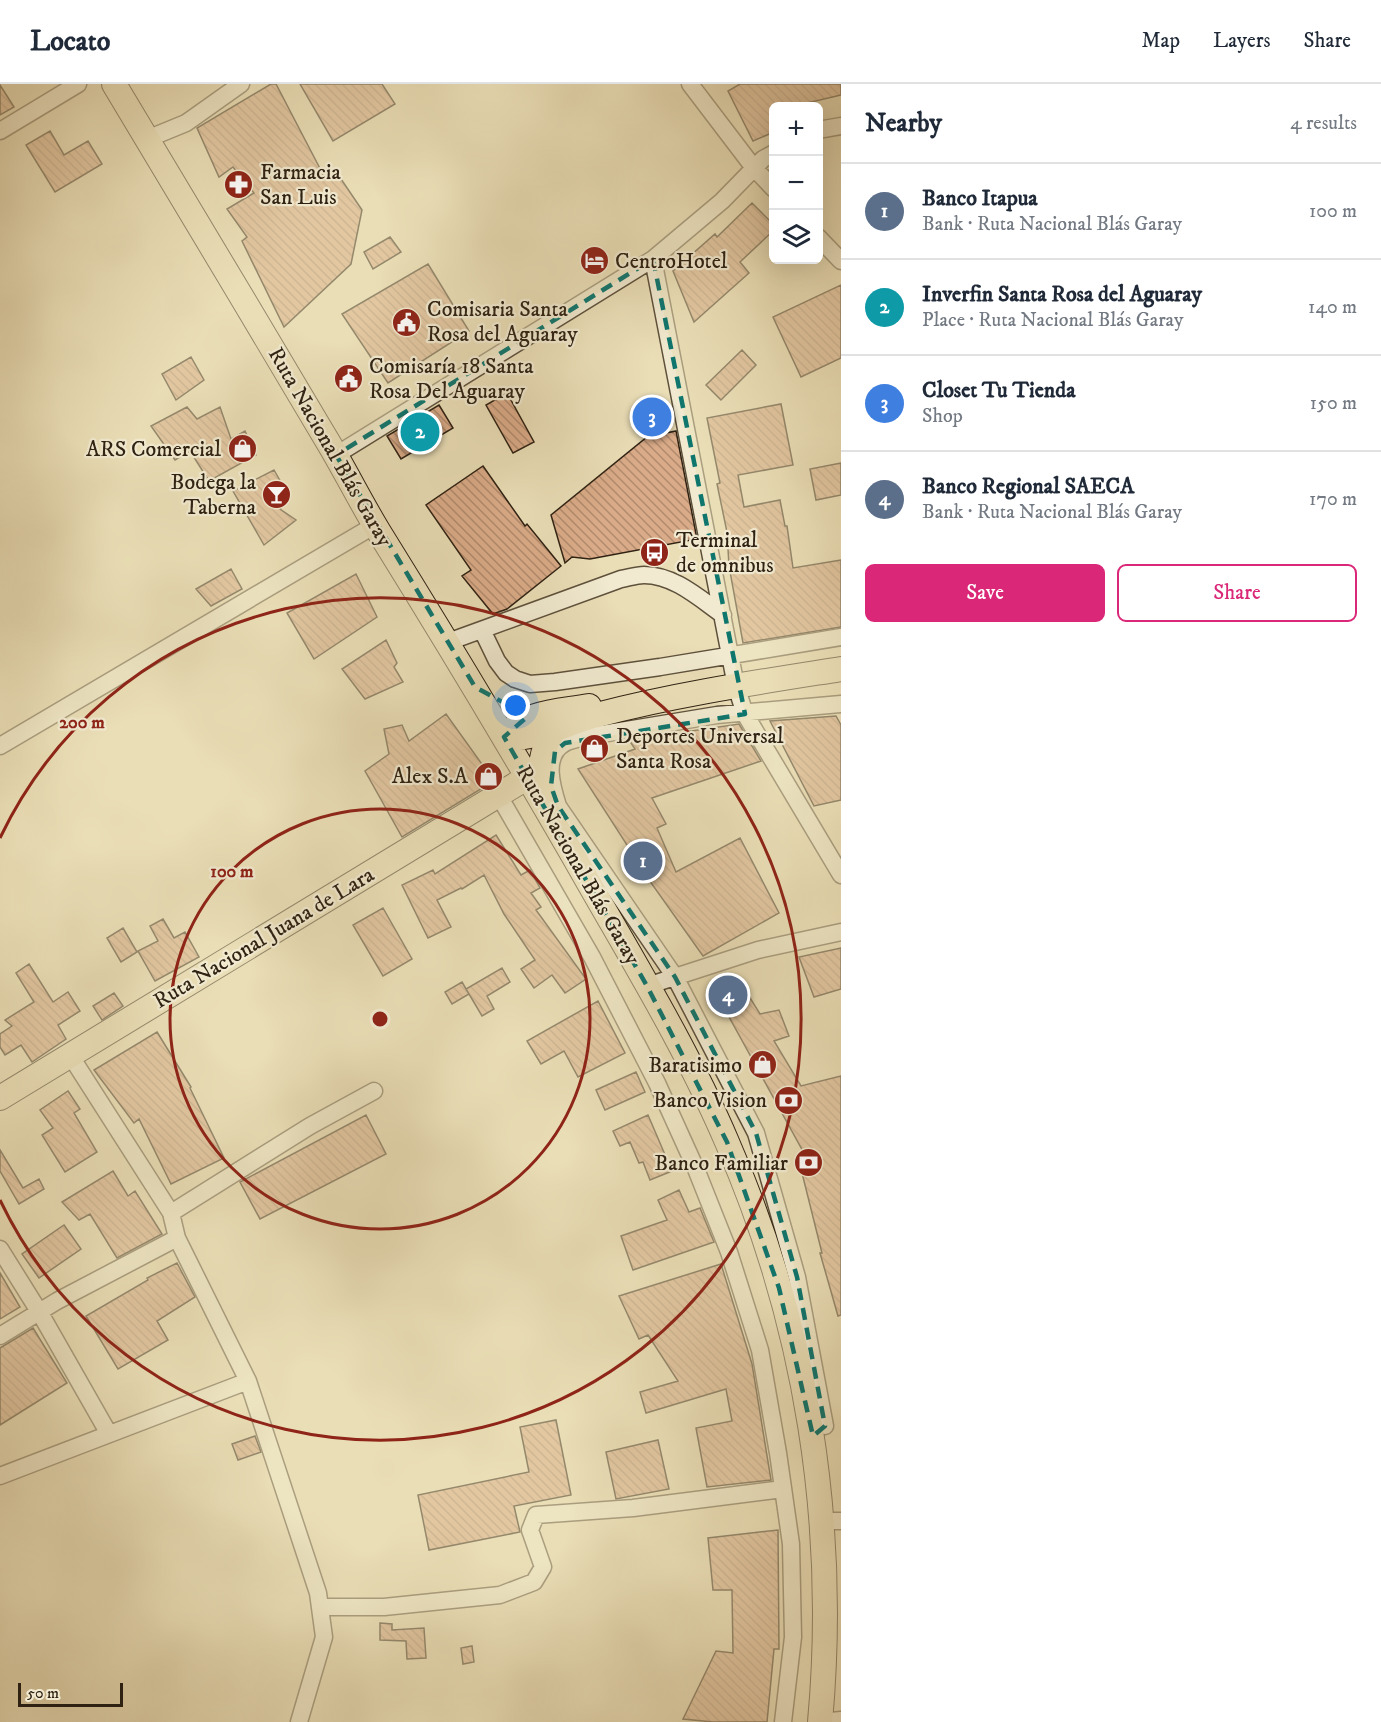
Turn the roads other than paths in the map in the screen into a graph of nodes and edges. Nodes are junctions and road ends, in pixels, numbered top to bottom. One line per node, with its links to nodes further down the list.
1 (78, 84): 7 (street)
2 (114, 84): 8 (highway, Ruta Nacional Blás Garay)
3 (241, 84): 8 (street)
4 (690, 84): 10 (street)
5 (841, 126): 6 (street)
6 (823, 129)
7 (0, 131)
8 (147, 139): 15 (highway, Ruta Nacional Blás Garay)
9 (770, 156): 10 (street)
10 (754, 168): 11 (street); 13 (street)
11 (769, 184)
12 (823, 241): 14 (street)
13 (653, 259): 15 (street); 17 (street)
14 (841, 261)
15 (336, 455): 16 (highway, Ruta Nacional Blás Garay)
16 (375, 525): 20 (highway, Ruta Nacional Blás Garay); 29 (street)
17 (723, 615): 18 (street); 21 (street)
18 (482, 630): 20 (street); 21 (street)
19 (841, 637): 21 (street)
20 (448, 642): 24 (highway, Ruta Nacional Blás Garay)
21 (730, 654): 23 (street)
22 (841, 669): 23 (highway)
23 (736, 686): 26 (street); 27 (highway)
24 (475, 687): 27 (highway); 28 (highway, Ruta Nacional Blás Garay)
25 (841, 704): 26 (street)
26 (745, 714): 33 (street); 35 (street)
27 (553, 720): 28 (highway); 32 (highway)
28 (504, 737): 30 (highway, Ruta Nacional Blás Garay)
29 (0, 746)
30 (528, 777): 31 (highway, Ruta Nacional Juana de Lara); 32 (highway, Ruta Nacional Blás Garay)
31 (499, 796): 37 (highway, Ruta Nacional Juana de Lara); 50 (street)
32 (547, 809): 36 (highway, Ruta Nacional Blás Garay)
33 (841, 875)
34 (841, 932): 35 (street)
35 (675, 977): 36 (street); 47 (street)
36 (647, 986): 47 (highway, Ruta Nacional Blás Garay)
37 (70, 1055): 39 (highway, Ruta Nacional Juana de Lara); 40 (street)
38 (374, 1091): 40 (street)
39 (0, 1098)
40 (171, 1213): 41 (street)
41 (177, 1238): 43 (street); 45 (street)
42 (0, 1249): 43 (street)
43 (40, 1312): 44 (street); 48 (street)
44 (0, 1336)
45 (248, 1381): 48 (street); 52 (street)
46 (841, 1419): 47 (street)
47 (819, 1431): 51 (highway, Ruta Nacional Blás Garay)
48 (109, 1434): 49 (street)
49 (0, 1476)
50 (783, 1489): 52 (street); 55 (street)
51 (832, 1521): 56 (highway, Ruta Nacional Blás Garay)
52 (320, 1607): 54 (street)
53 (841, 1720): 56 (street)
54 (299, 1722)
55 (783, 1722)
56 (820, 1722)

